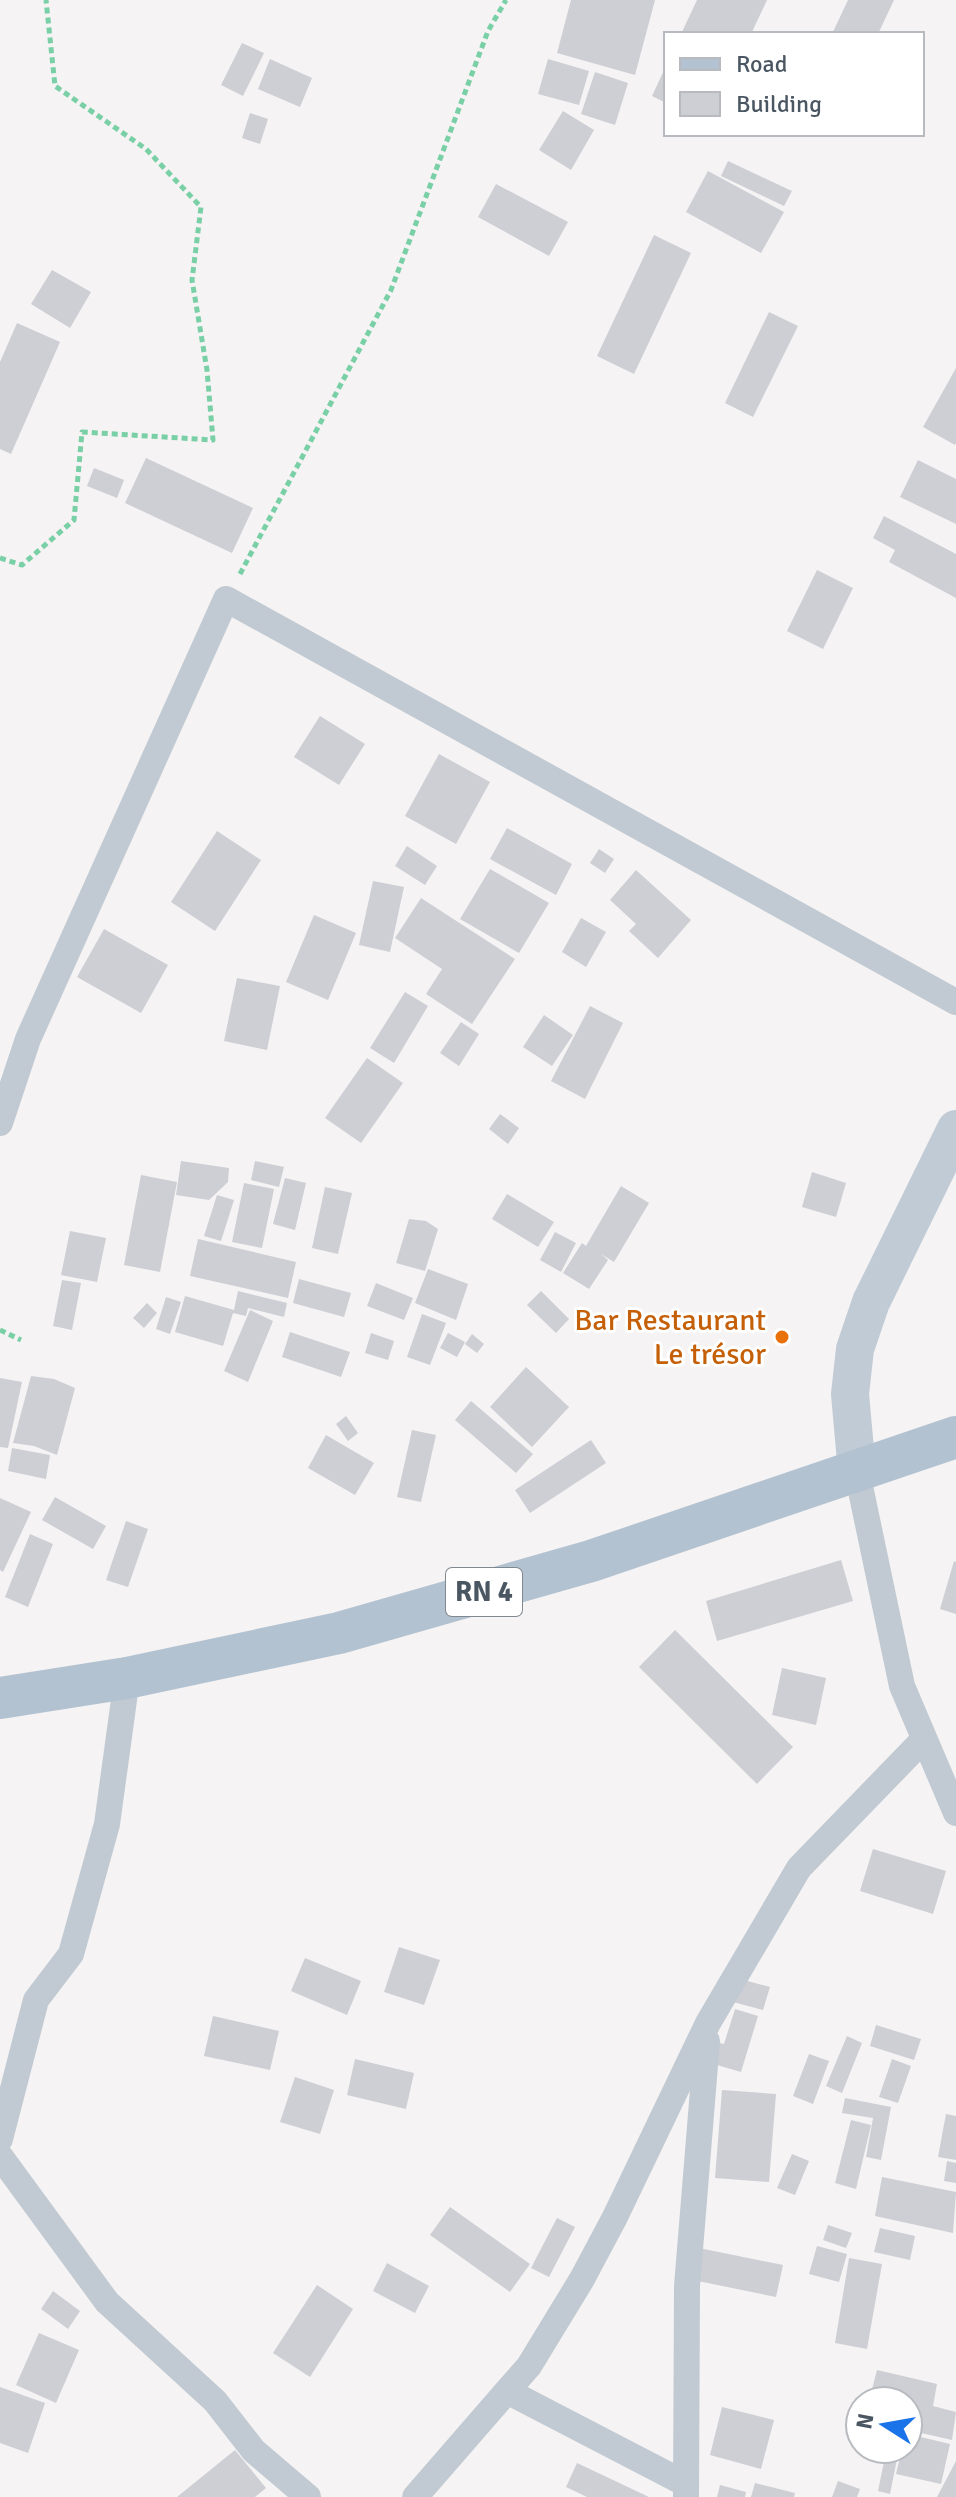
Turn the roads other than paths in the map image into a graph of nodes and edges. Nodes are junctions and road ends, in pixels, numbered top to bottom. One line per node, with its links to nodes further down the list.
1 (956, 1002): 2 (street)
2 (0, 1123)
3 (956, 1129): 5 (main road)
4 (956, 1437): 5 (main road, RN 4)
5 (857, 1472): 6 (main road, RN 4); 8 (street)
6 (127, 1678): 7 (main road, RN 4); 11 (street)
7 (0, 1698)
8 (924, 1739): 9 (street); 10 (street)
9 (956, 1813)
10 (708, 2023): 13 (street); 14 (street)
11 (0, 2139)
12 (0, 2156): 15 (street)
13 (507, 2391): 14 (street); 16 (street)
14 (686, 2491)
15 (308, 2497)
16 (415, 2497)

